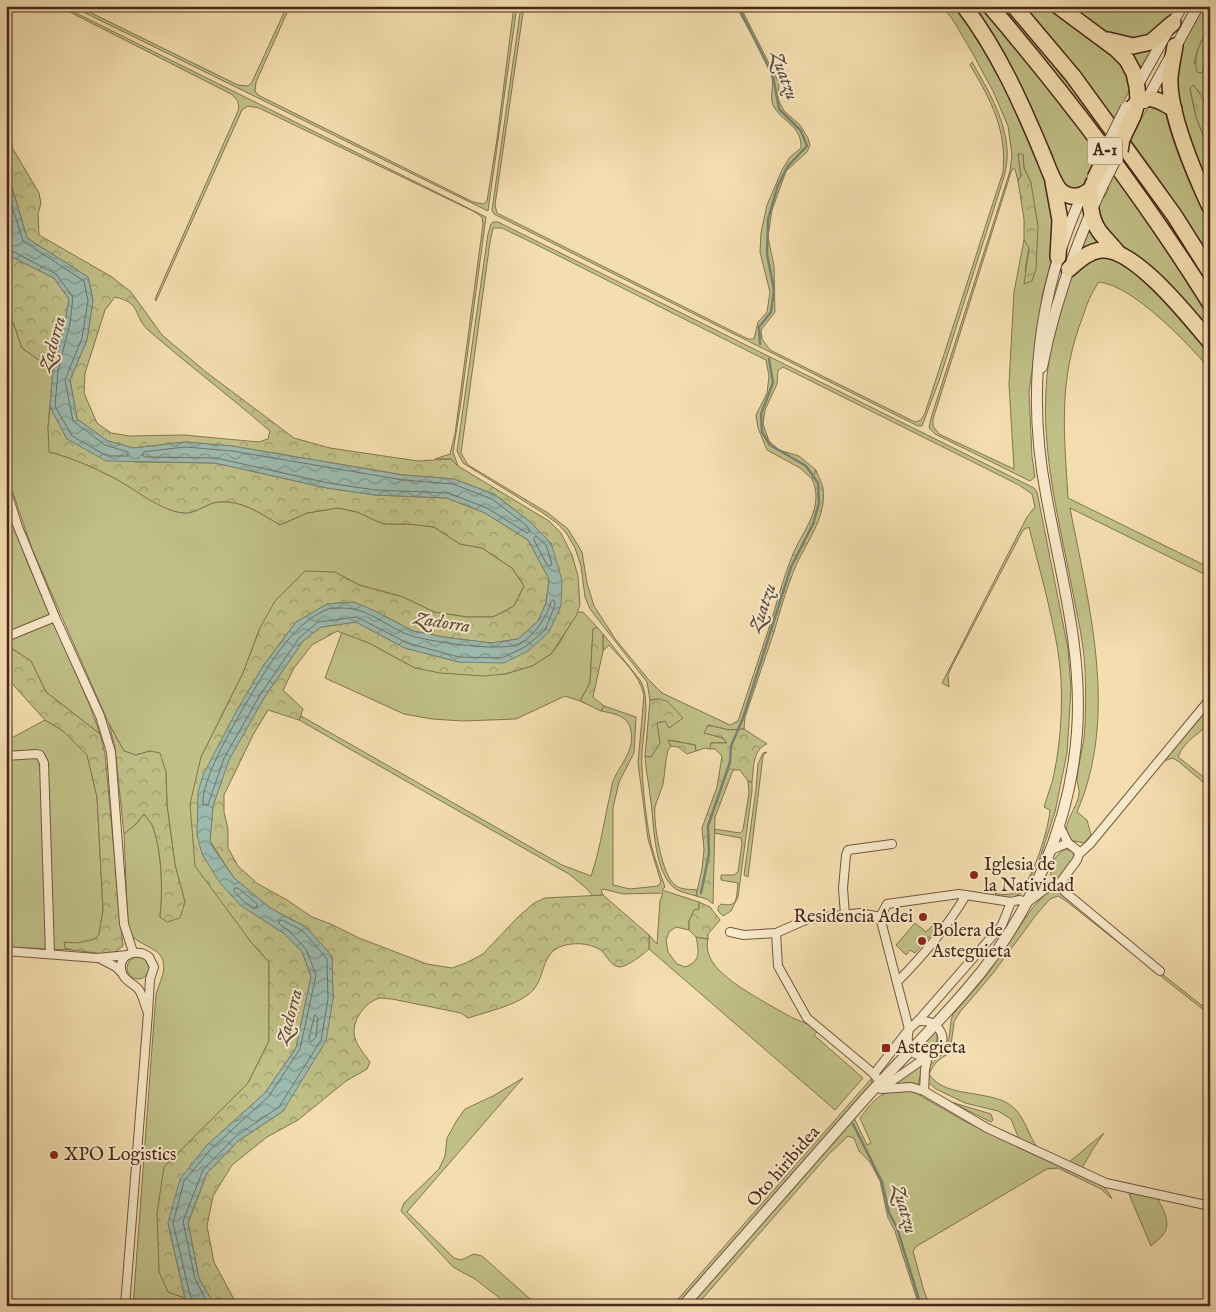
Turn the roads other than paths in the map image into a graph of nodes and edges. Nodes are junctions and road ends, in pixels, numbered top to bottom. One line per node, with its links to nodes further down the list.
1 (964, 6): 12 (highway)
2 (990, 6): 20 (highway, A-1)
3 (1014, 6): 19 (highway, A-1)
4 (1058, 6): 8 (highway)
5 (1182, 6): 7 (street)
6 (1198, 6): 9 (street)
7 (1172, 23): 8 (highway); 10 (street)
8 (1101, 39): 10 (highway)
9 (1175, 46): 10 (street); 11 (highway)
10 (1135, 105): 11 (highway); 13 (highway, bridge)
11 (1174, 109): 14 (highway)
12 (1052, 178): 13 (highway); 17 (highway)
13 (1094, 185): 15 (highway); 17 (street)
14 (1210, 207)
15 (1091, 211): 16 (highway); 18 (street)
16 (1118, 253): 18 (highway); 21 (highway)
17 (1058, 257): 22 (street)
18 (1069, 269): 22 (street)
19 (1210, 272)
20 (1210, 303)
21 (1210, 342)
22 (1038, 433): 28 (street, Oto hiribidea)
23 (6, 489): 24 (street)
24 (55, 617): 25 (street); 43 (street)
25 (6, 637)
26 (1210, 699): 32 (street)
27 (6, 756): 44 (street)
28 (1059, 825): 29 (street); 31 (street, Oto hiribidea)
29 (1068, 843): 31 (street); 32 (street)
30 (892, 844): 38 (street)
31 (1050, 850): 33 (street, Oto hiribidea)
32 (1079, 854): 34 (street)
33 (1041, 876): 34 (street); 37 (street, Oto hiribidea)
34 (1057, 883): 37 (street); 46 (street)
35 (966, 895): 36 (street); 39 (street); 49 (street)
36 (1011, 902): 37 (street); 52 (street)
37 (1028, 902): 53 (street, Oto hiribidea)
38 (845, 915): 39 (street); 41 (street)
39 (880, 917): 49 (street)
40 (730, 932): 41 (street)
41 (776, 932): 57 (street)
42 (6, 951): 44 (street)
43 (130, 953): 45 (street); 47 (street); 48 (street)
44 (50, 954): 45 (street)
45 (97, 958): 47 (street)
46 (1160, 971)
47 (122, 972): 50 (street)
48 (150, 978): 50 (street); 51 (street)
49 (897, 982): 54 (street)
50 (132, 984): 51 (street)
51 (148, 1013): 61 (street)
52 (918, 1022): 53 (street); 54 (street)
53 (935, 1024): 55 (street, Oto hiribidea); 56 (street)
54 (909, 1029): 55 (street); 57 (street)
55 (910, 1050): 56 (street); 58 (street, Oto hiribidea)
56 (928, 1056): 58 (street); 59 (street)
57 (874, 1074): 58 (street)
58 (880, 1086): 59 (street); 62 (street, Oto hiribidea)
59 (924, 1091): 60 (street)
60 (1210, 1206)
61 (125, 1306)
62 (683, 1306)

